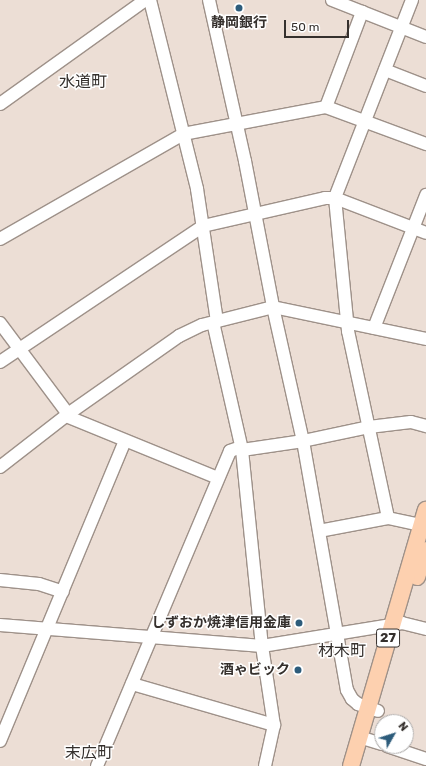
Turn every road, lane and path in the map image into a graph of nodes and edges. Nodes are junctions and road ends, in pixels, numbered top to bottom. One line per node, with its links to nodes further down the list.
1 (145, 0): 12 (street)
2 (150, 0): 16 (street)
3 (209, 0): 15 (street)
4 (332, 0): 6 (street)
5 (412, 0): 8 (street)
6 (352, 4): 7 (street)
7 (362, 12): 8 (street); 13 (street)
8 (401, 27): 9 (street); 10 (street)
9 (426, 37)
10 (385, 70): 11 (street); 14 (street)
11 (426, 86)
12 (0, 104)
13 (326, 107): 14 (street); 15 (street)
14 (365, 121): 17 (street); 19 (street)
15 (237, 124): 16 (street); 20 (street)
16 (183, 134): 21 (street); 24 (street)
17 (426, 144)
18 (426, 195): 22 (street)
19 (335, 198): 20 (street); 22 (street); 27 (street)
20 (255, 214): 21 (street); 25 (street)
21 (203, 226): 26 (street); 31 (street)
22 (413, 228): 23 (street); 29 (street)
23 (426, 233)
24 (0, 239)
25 (273, 307): 26 (street); 27 (street); 37 (street)
26 (215, 322): 33 (street); 38 (street)
27 (348, 322): 29 (street); 35 (street)
28 (0, 323): 31 (street)
29 (374, 328): 30 (street)
30 (425, 335)
31 (19, 348): 32 (street); 33 (street)
32 (0, 362)
33 (67, 415): 36 (street); 39 (street)
34 (426, 426): 35 (street)
35 (369, 427): 37 (street); 41 (street)
36 (125, 441): 40 (street); 46 (street)
37 (303, 441): 38 (street); 43 (street)
38 (242, 448): 40 (street); 53 (street)
39 (0, 467)
40 (218, 478): 52 (street)
41 (388, 518): 42 (street); 43 (street)
42 (424, 518): 48 (main road, 27)
43 (319, 531): 51 (street)
44 (426, 550): 48 (main road, 27)
45 (0, 580): 46 (street)
46 (63, 592): 49 (street)
47 (0, 625): 49 (street)
48 (397, 625): 50 (street); 51 (street); 55 (main road, 27)
49 (47, 629): 52 (street); 58 (street)
50 (426, 629)
51 (337, 633): 53 (street); 55 (street)
52 (150, 638): 53 (street); 54 (street)
53 (262, 646): 56 (street)
54 (132, 684): 56 (street); 61 (street)
55 (373, 710): 57 (main road, 27)
56 (274, 725): 62 (street)
57 (370, 740): 63 (main road, 27); 64 (main road, 27)
58 (0, 741)
59 (411, 754): 60 (street)
60 (426, 759)
61 (97, 766)
62 (265, 766)
63 (351, 766)
64 (362, 766)

